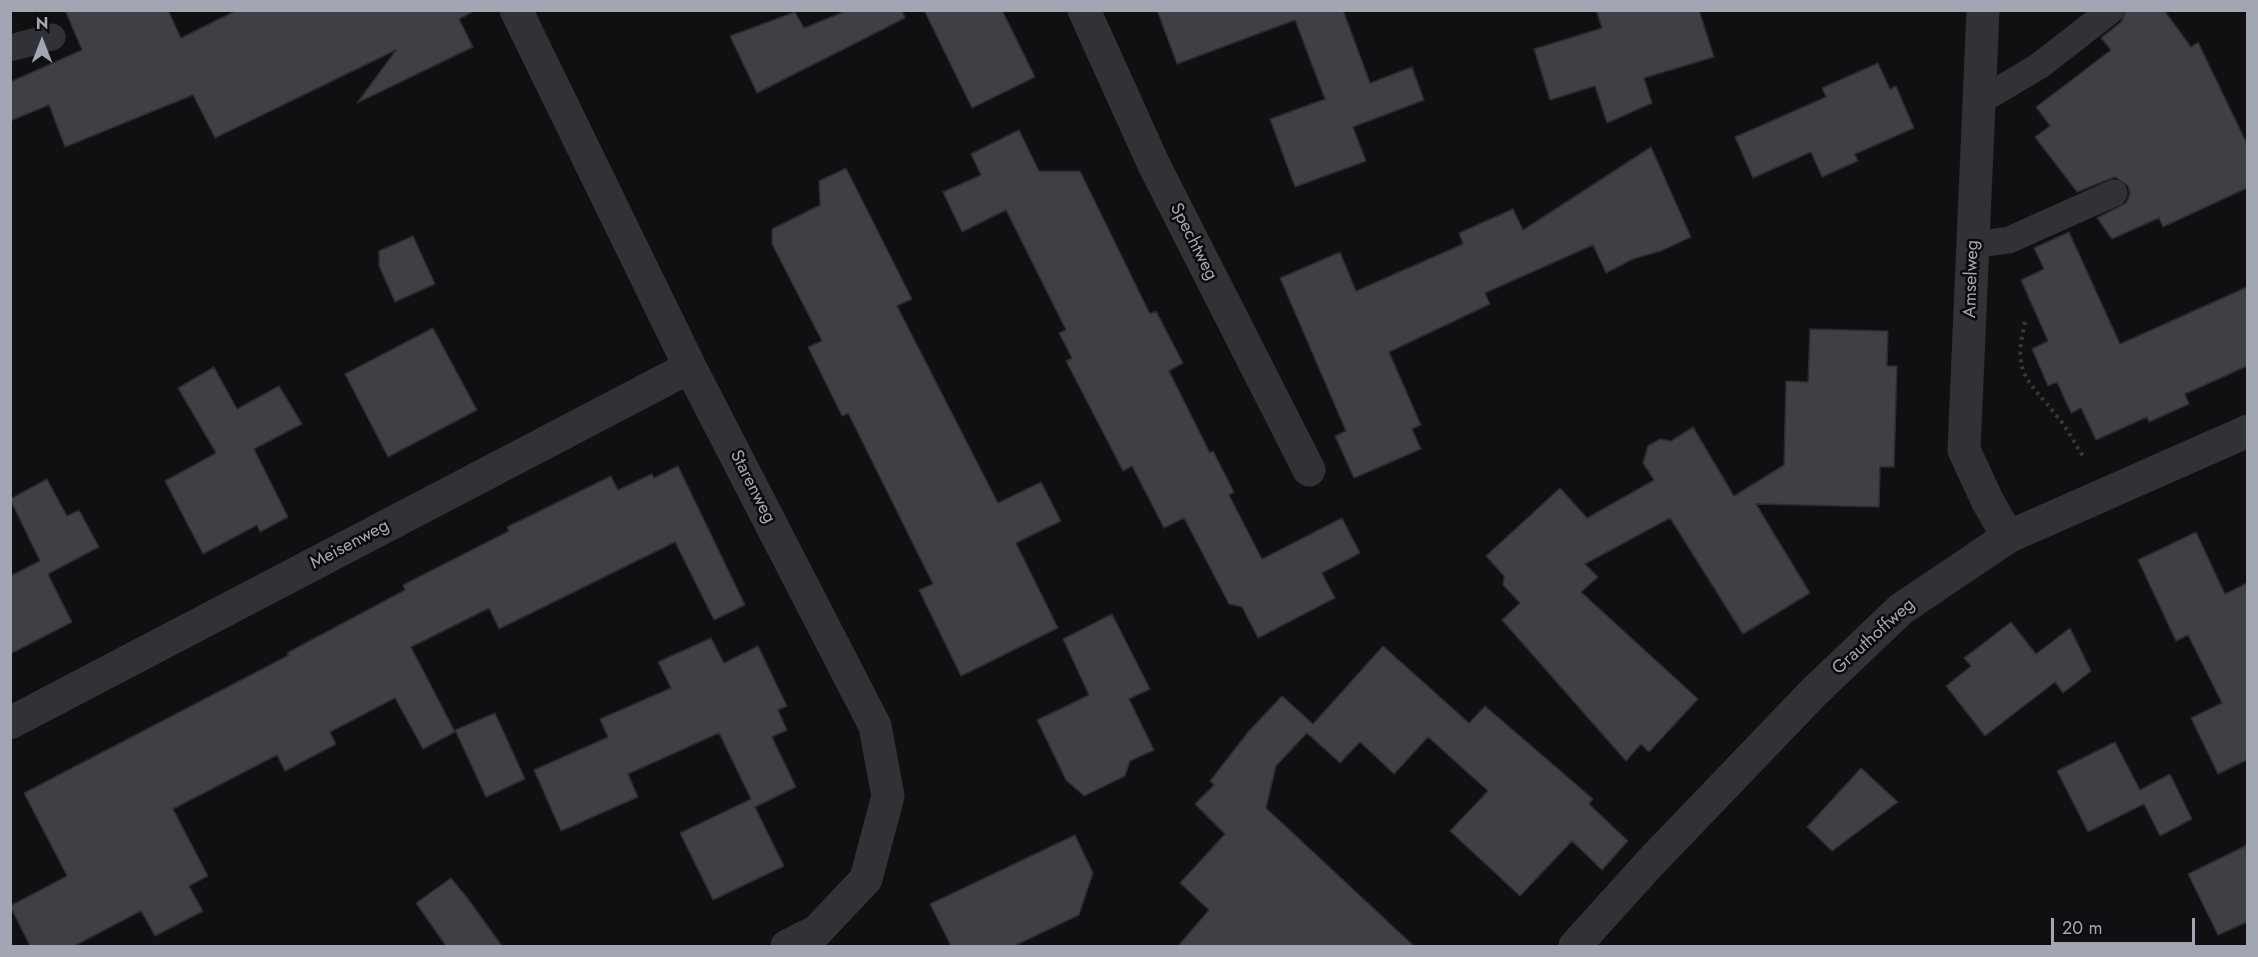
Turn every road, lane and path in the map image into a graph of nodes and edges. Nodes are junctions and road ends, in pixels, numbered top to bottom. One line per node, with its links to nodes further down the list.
1 (516, 10): 11 (street, Starenweg)
2 (1084, 10): 14 (street, Spechtweg)
3 (1983, 10): 7 (street, Amselweg)
4 (2111, 10): 7 (lane)
5 (52, 37): 6 (lane)
6 (10, 48)
7 (1980, 101): 9 (street, Amselweg)
8 (2114, 194): 9 (lane)
9 (1973, 245): 15 (street, Amselweg)
10 (2025, 322): 13 (path)
11 (690, 367): 16 (street, Meisenweg); 17 (street, Starenweg)
12 (2247, 431): 15 (street, Grauthoffweg)
13 (2090, 466)
14 (1309, 470)
15 (2008, 537): 18 (street, Grauthoffweg)
16 (10, 723)
17 (787, 946)
18 (1575, 946)

